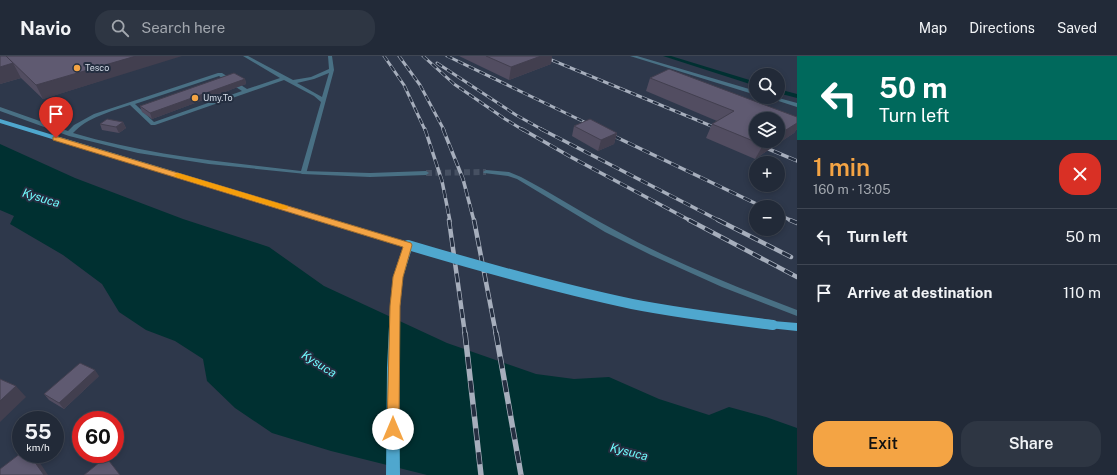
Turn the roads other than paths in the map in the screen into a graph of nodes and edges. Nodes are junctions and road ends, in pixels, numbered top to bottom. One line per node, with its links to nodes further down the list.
1 (245, 56): 5 (street)
2 (330, 56): 4 (street)
3 (632, 56): 9 (street)
4 (332, 70): 6 (street); 12 (street)
5 (284, 78): 6 (street); 10 (street)
6 (293, 82): 12 (street)
7 (183, 86): 8 (street); 10 (street); 14 (street)
8 (189, 91)
9 (749, 91)
10 (246, 92): 15 (street)
11 (202, 100): 15 (street)
12 (323, 102): 21 (street)
13 (785, 102): 16 (street)
14 (131, 103): 15 (street); 19 (street)
15 (209, 104)
16 (797, 105)
17 (0, 109): 19 (street)
18 (0, 121): 23 (main road)
19 (70, 132): 21 (street)
20 (486, 172): 24 (street)
21 (304, 173): 22 (street)
22 (426, 173)
23 (408, 245): 26 (main road, bridge); 28 (main road)
24 (797, 313)
25 (797, 322): 26 (main road)
26 (773, 325): 27 (main road)
27 (797, 327)
28 (393, 475)

